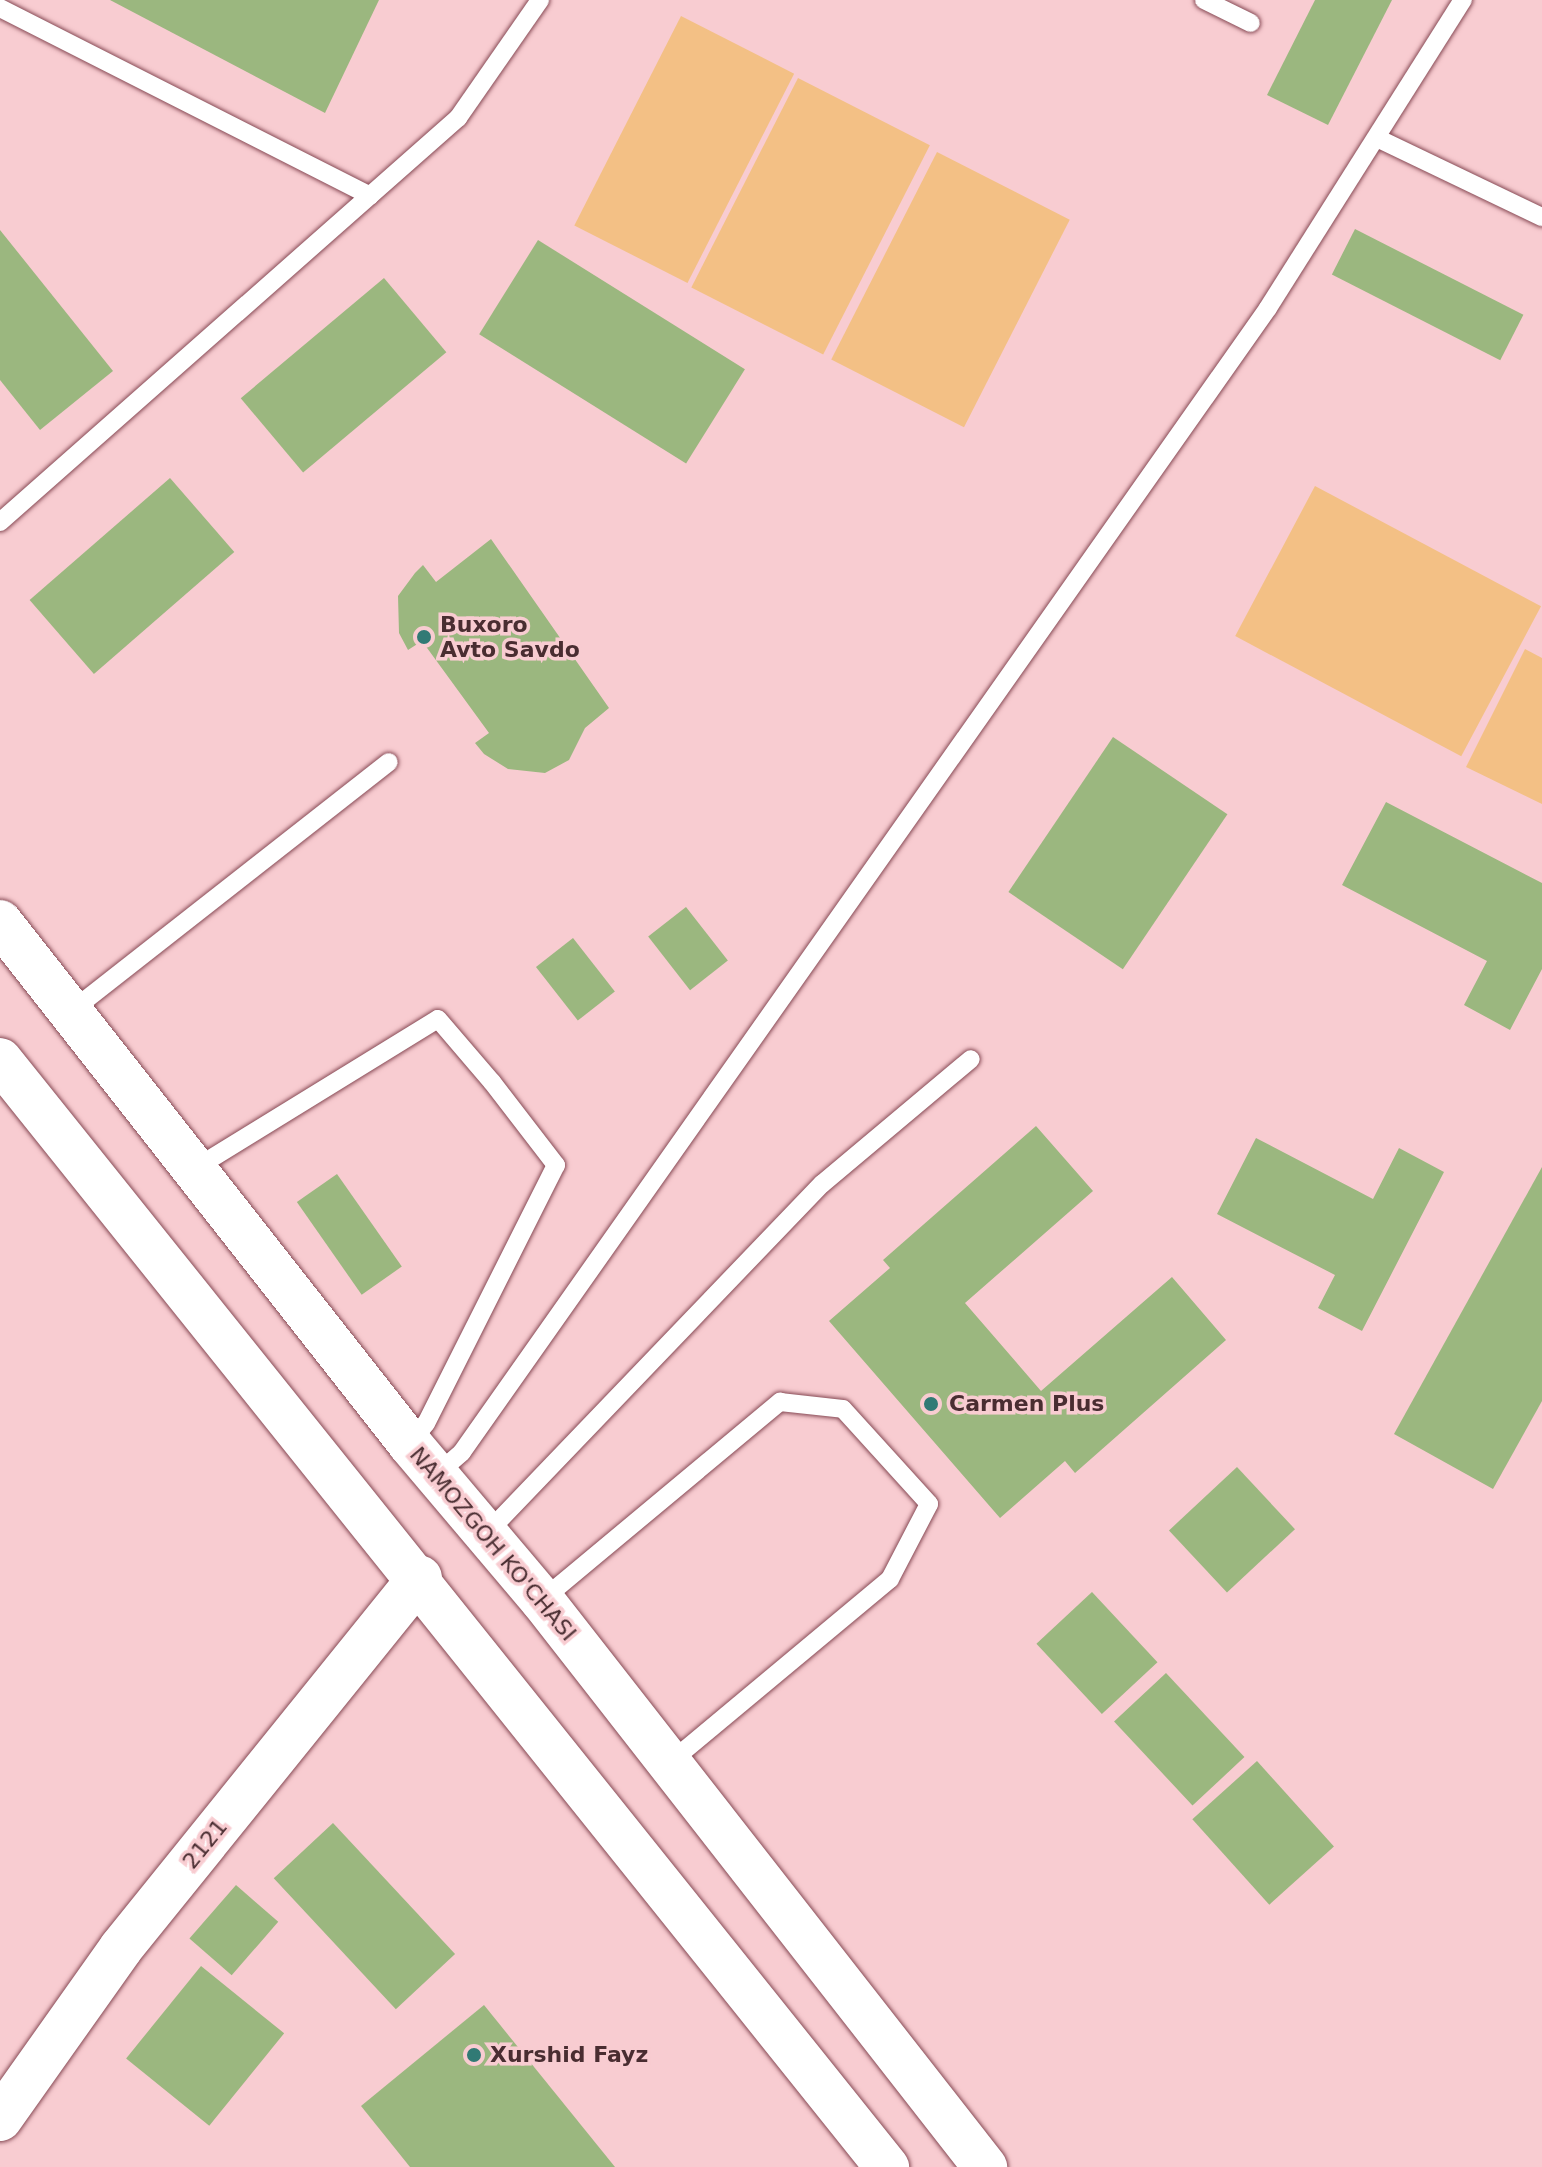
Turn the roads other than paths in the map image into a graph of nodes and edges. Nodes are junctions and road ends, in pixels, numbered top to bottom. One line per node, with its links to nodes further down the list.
1 (540, 0): 7 (lane)
2 (1204, 0): 5 (lane)
3 (1463, 0): 6 (lane)
4 (0, 8): 7 (lane)
5 (1251, 23)
6 (1379, 139): 8 (lane); 16 (lane)
7 (370, 196): 9 (lane)
8 (1542, 217)
9 (0, 522)
10 (389, 762): 12 (lane)
11 (0, 922): 12 (main road, NAMOZGOH KO'CHASI)
12 (68, 1014): 15 (main road, NAMOZGOH KO'CHASI)
13 (971, 1059): 17 (lane)
14 (0, 1060): 18 (main road)
15 (194, 1169): 16 (main road, NAMOZGOH KO'CHASI); 16 (lane)
16 (424, 1459): 17 (main road, NAMOZGOH KO'CHASI)
17 (487, 1533): 19 (main road, NAMOZGOH KO'CHASI)
18 (420, 1578): 21 (main road, 2121); 22 (main road)
19 (542, 1600): 20 (main road, NAMOZGOH KO'CHASI); 20 (lane)
20 (667, 1764): 23 (main road, NAMOZGOH KO'CHASI)
21 (0, 2119)
22 (887, 2167)
23 (985, 2167)

